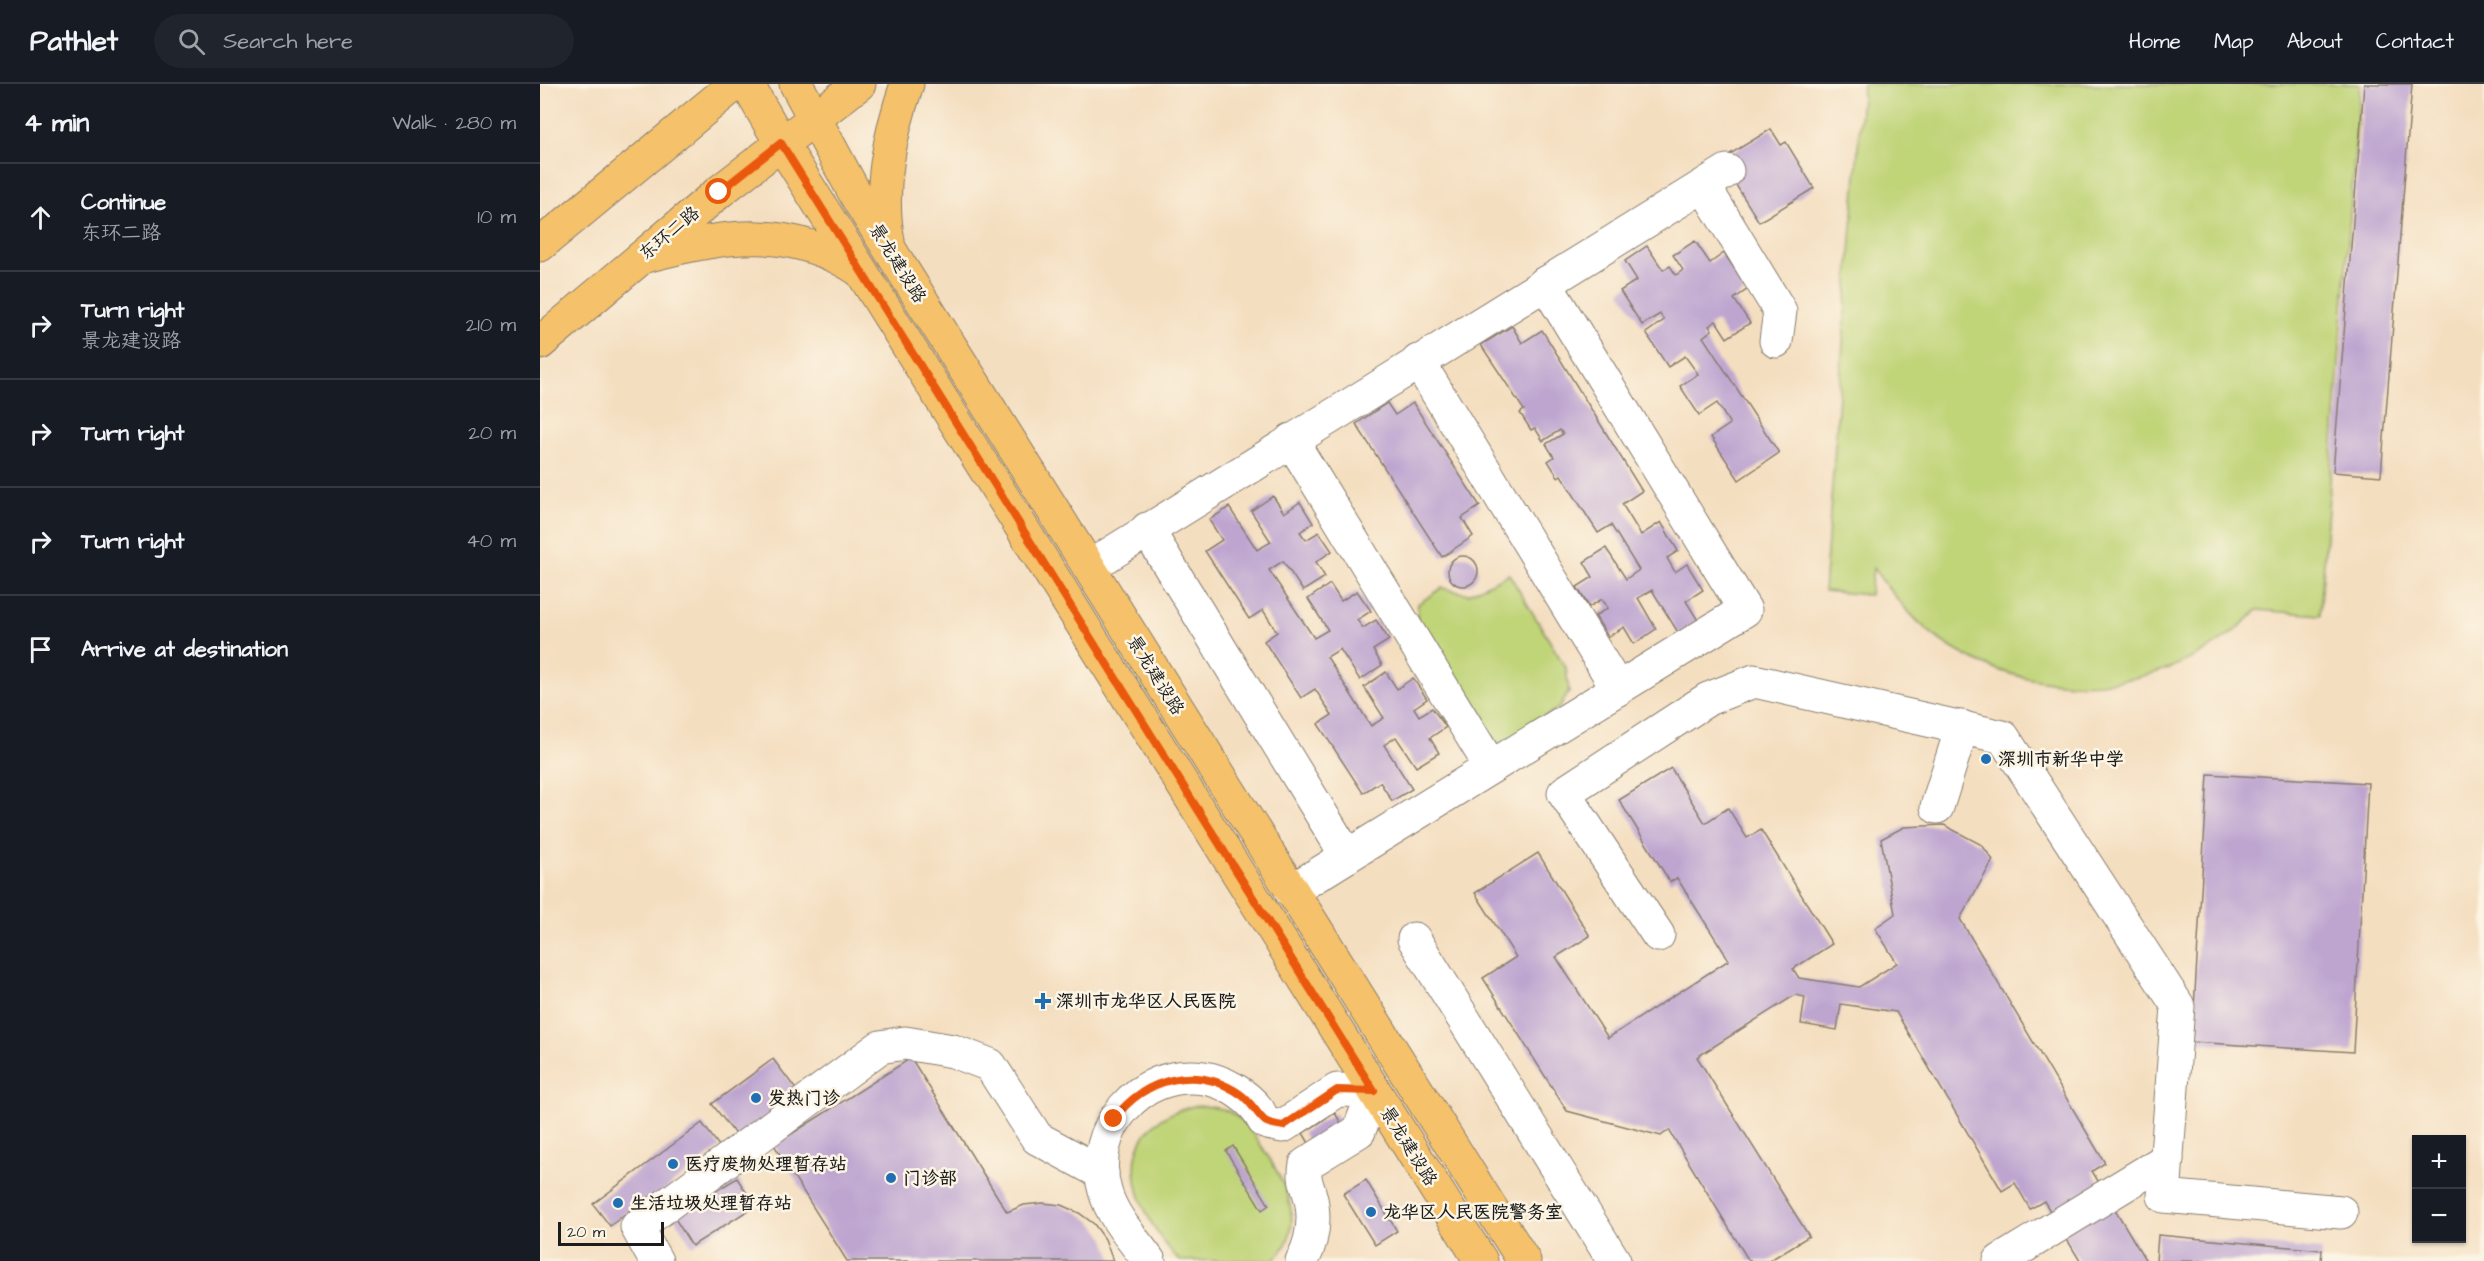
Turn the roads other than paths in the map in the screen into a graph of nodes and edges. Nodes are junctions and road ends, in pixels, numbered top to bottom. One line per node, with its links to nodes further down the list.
1 (735, 84): 8 (main road)
2 (747, 84): 7 (main road, 景龙建设路)
3 (796, 84): 6 (main road, 景龙建设路)
4 (859, 84): 6 (main road, 东环二路)
5 (907, 84): 9 (main road)
6 (814, 119): 7 (main road, 东环二路); 9 (main road, 景龙建设路)
7 (781, 143): 10 (main road, 东环二路); 11 (main road, 景龙建设路)
8 (540, 245)
9 (890, 248): 18 (main road, 景龙建设路)
10 (642, 257): 11 (main road); 14 (main road, 东环二路)
11 (862, 271): 27 (main road, 景龙建设路)
12 (1545, 283): 13 (street); 15 (street); 19 (street)
13 (1776, 341)
14 (540, 343)
15 (1418, 361): 16 (street); 19 (street)
16 (1291, 440): 17 (street); 21 (street)
17 (1147, 529): 18 (street); 23 (street)
18 (1089, 567): 24 (main road, 景龙建设路)
19 (1618, 689): 21 (street)
20 (1962, 727): 22 (street); 25 (street); 28 (street)
21 (1491, 767): 23 (street)
22 (1937, 807)
23 (1347, 856): 24 (street)
24 (1291, 891): 35 (main road, 景龙建设路)
25 (1658, 935)
26 (1414, 939): 36 (street)
27 (1374, 1091): 29 (street); 33 (street); 34 (main road, 景龙建设路)
28 (2167, 1159): 30 (street); 37 (street)
29 (1101, 1173): 31 (street); 32 (street)
30 (2341, 1212)
31 (656, 1261)
32 (1149, 1261)
33 (1302, 1261)
34 (1481, 1261)
35 (1524, 1261)
36 (1614, 1261)
37 (2000, 1261)

